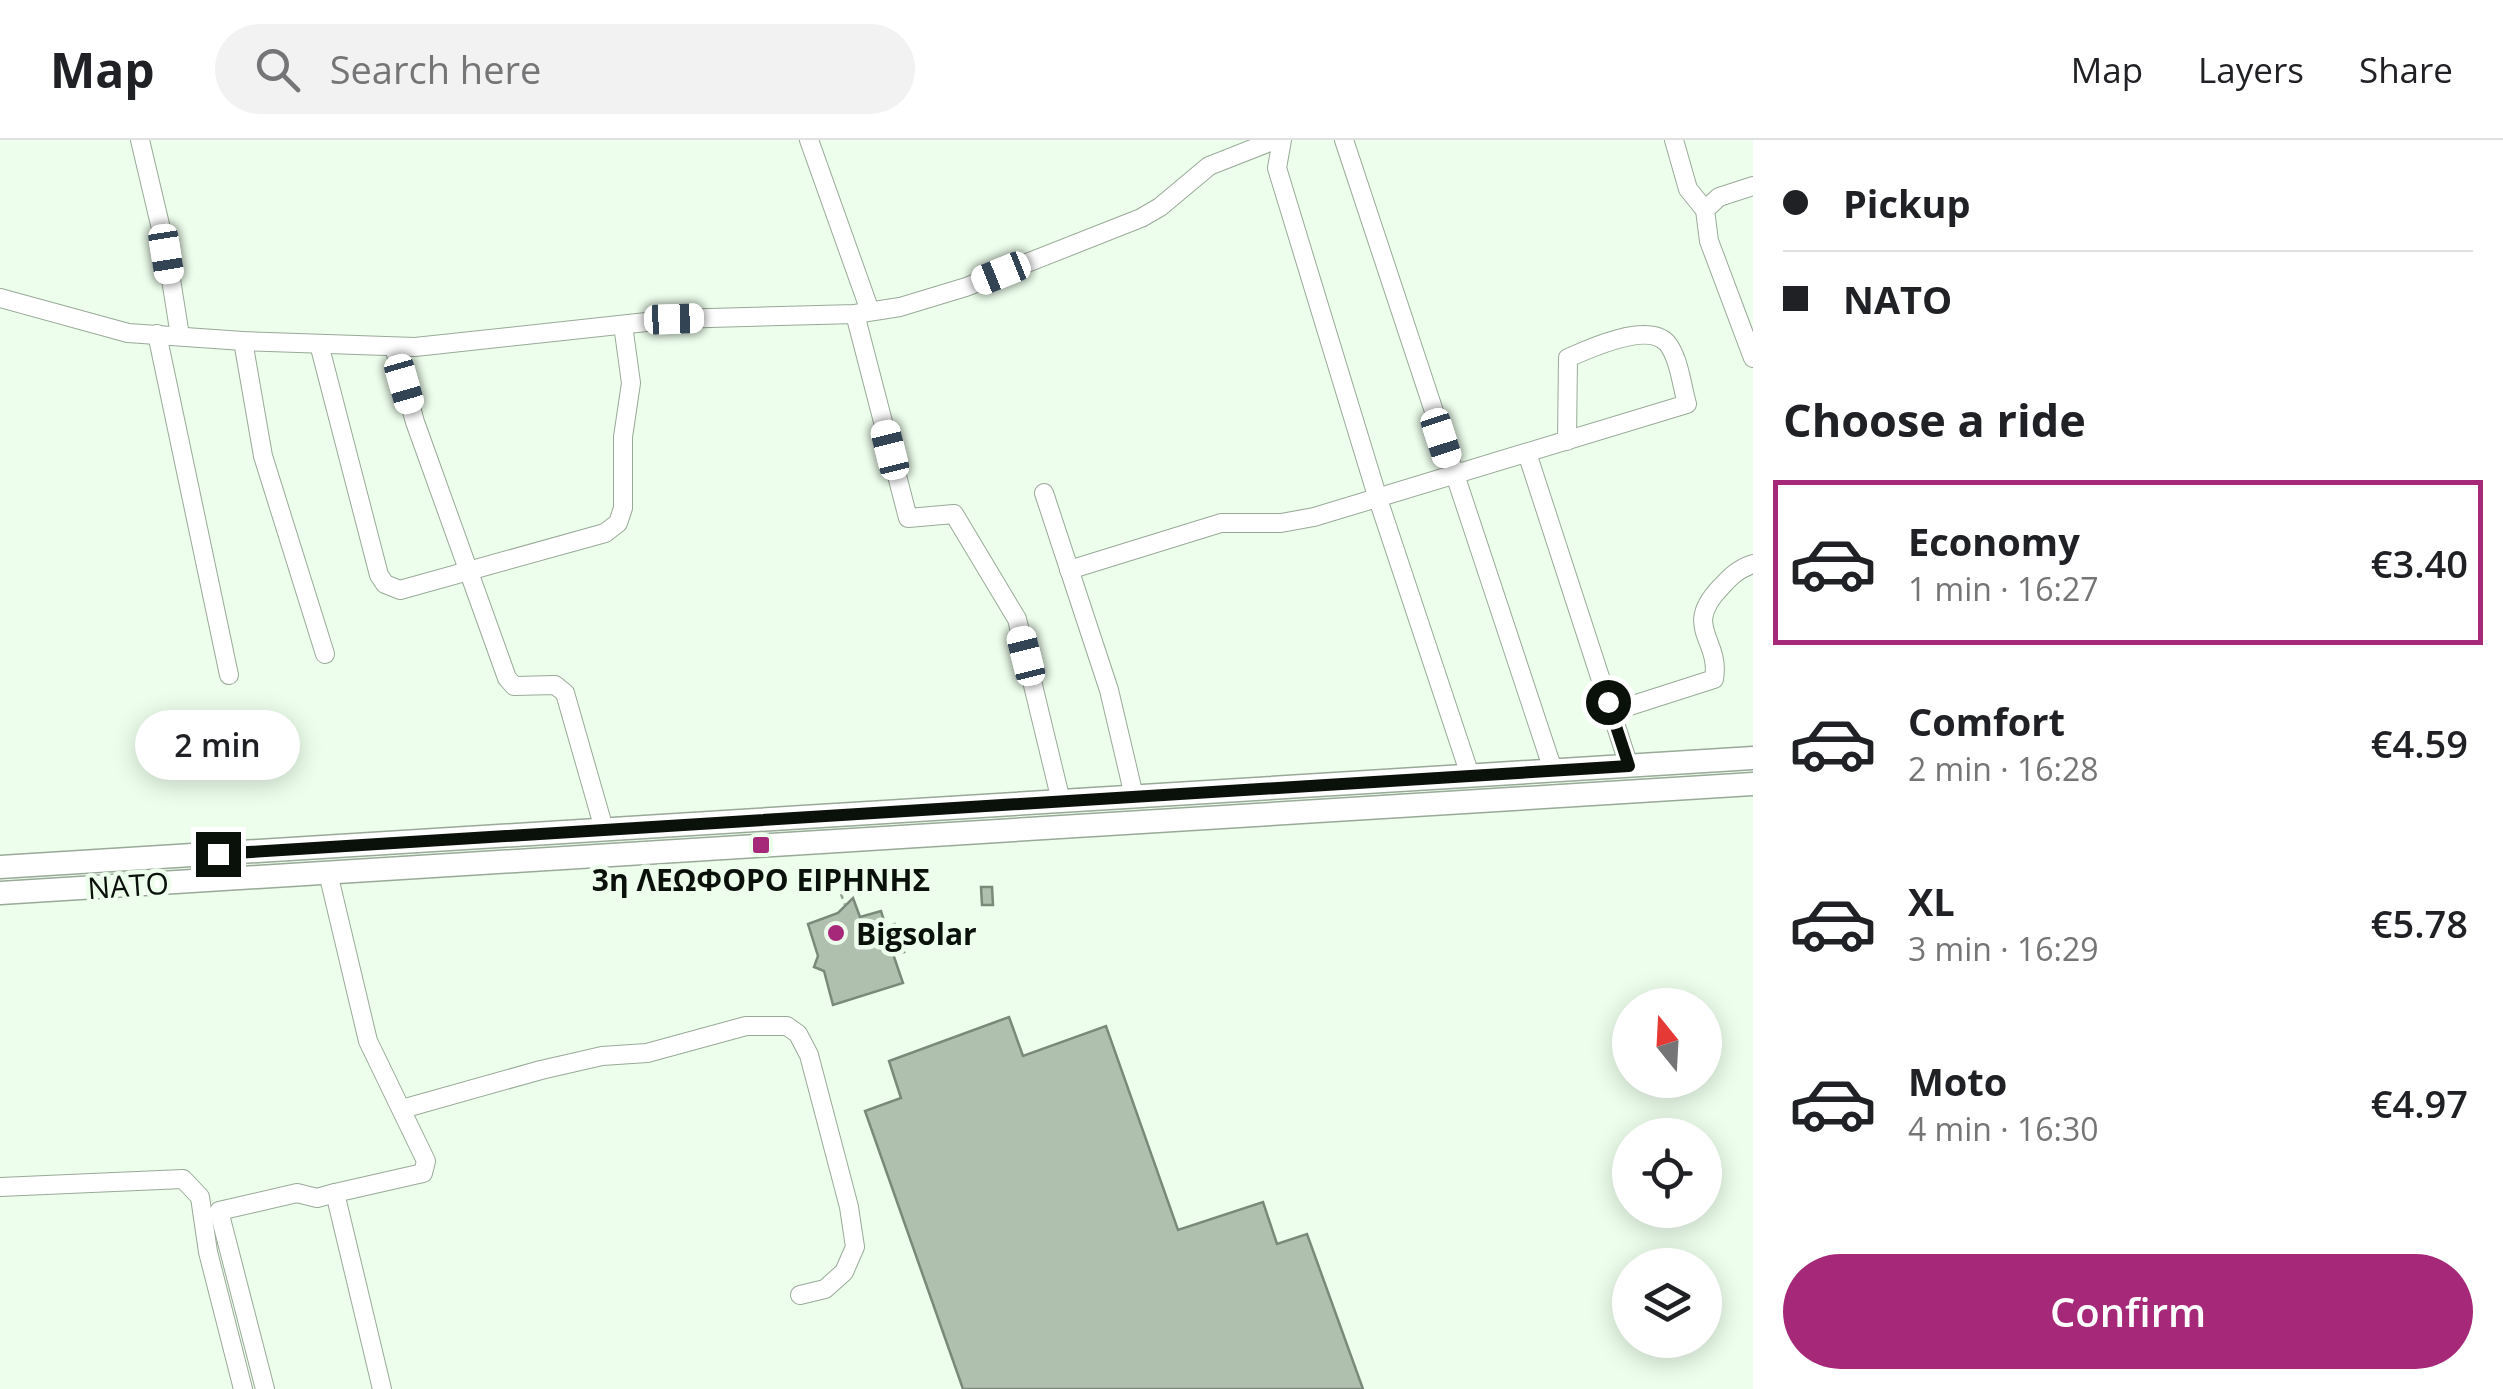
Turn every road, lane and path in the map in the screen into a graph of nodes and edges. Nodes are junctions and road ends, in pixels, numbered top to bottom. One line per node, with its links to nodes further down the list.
1 (140, 140): 12 (street)
2 (809, 140): 9 (street)
3 (1278, 140): 9 (street); 21 (street)
4 (1344, 140): 19 (street)
5 (1674, 140): 7 (street)
6 (1753, 186): 7 (street)
7 (1704, 210): 16 (street)
8 (0, 298): 11 (street)
9 (862, 313): 10 (street); 34 (street)
10 (623, 325): 15 (street); 24 (street)
11 (157, 334): 12 (street); 26 (street)
12 (180, 336): 13 (street)
13 (243, 341): 14 (street); 25 (street)
14 (319, 344): 15 (street); 24 (street)
15 (394, 347): 24 (street)
16 (1753, 358)
17 (1567, 441): 17 (street); 18 (street)
18 (1527, 453): 19 (street); 27 (street)
19 (1453, 475): 21 (street); 30 (street)
20 (1044, 494): 23 (street)
21 (1378, 499): 23 (street); 31 (street)
22 (1753, 564): 27 (street)
23 (1069, 570): 33 (street)
24 (468, 572): 35 (street)
25 (325, 654)
26 (229, 675)
27 (1611, 712): 29 (street)
28 (1753, 758): 29 (main road, ΝΑΤΟ)
29 (1629, 766): 30 (main road, ΝΑΤΟ)
30 (1553, 770): 31 (main road, ΝΑΤΟ)
31 (1470, 775): 33 (main road, ΝΑΤΟ)
32 (1753, 784): 37 (main road, ΝΑΤΟ)
33 (1134, 796): 34 (main road, ΝΑΤΟ)
34 (1060, 801): 35 (main road, ΝΑΤΟ)
35 (604, 830): 36 (main road, ΝΑΤΟ)
36 (0, 867)
37 (328, 873): 38 (main road, ΝΑΤΟ); 41 (street)
38 (0, 893)
39 (841, 894): 40 (path)
40 (845, 905)
41 (402, 1109): 43 (street); 44 (street)
42 (0, 1187): 45 (street)
43 (335, 1192): 46 (street); 47 (street)
44 (800, 1295)
45 (242, 1389)
46 (266, 1389)
47 (382, 1389)

